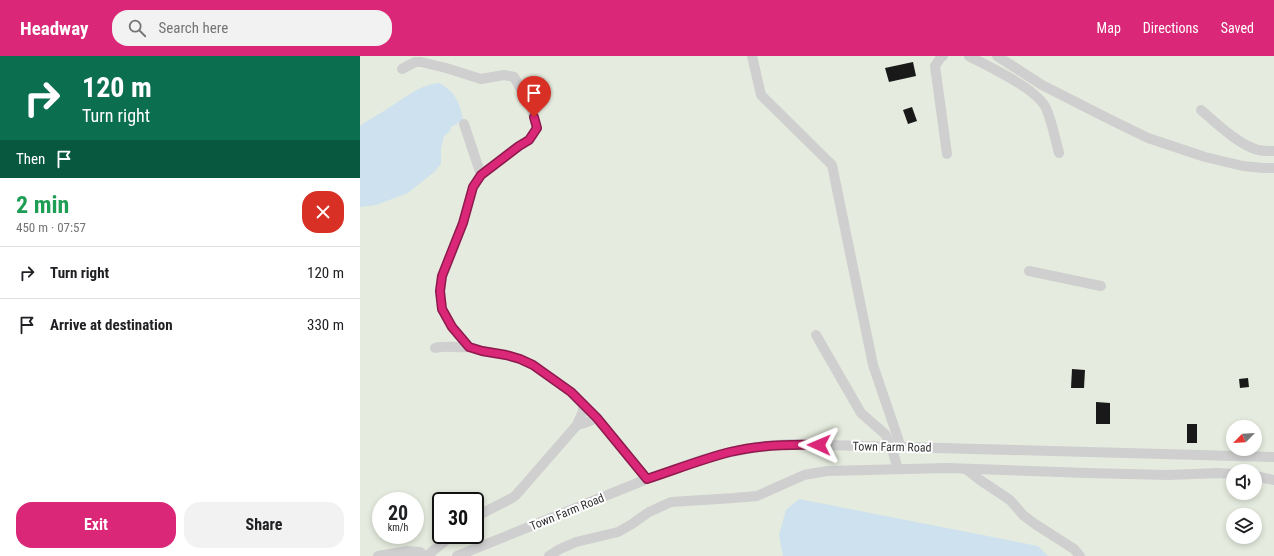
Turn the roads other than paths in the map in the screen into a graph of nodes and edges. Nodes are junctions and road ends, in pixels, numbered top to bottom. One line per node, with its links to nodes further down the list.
1 (752, 56): 21 (street)
2 (943, 56): 10 (street)
3 (969, 56): 9 (street)
4 (997, 56): 11 (street)
5 (402, 69): 12 (street)
6 (1201, 110): 8 (street)
7 (464, 124): 12 (street)
8 (1274, 151)
9 (1059, 153)
10 (947, 154)
11 (1274, 168)
12 (481, 175): 16 (street)
13 (1029, 271): 14 (street)
14 (1101, 286)
15 (816, 335): 21 (street)
16 (469, 347): 17 (street); 18 (street)
17 (435, 348)
18 (584, 404): 19 (street); 20 (street)
19 (597, 418): 20 (street); 27 (street)
20 (577, 425): 29 (street)
21 (896, 447): 22 (street, Town Farm Road); 23 (street); 27 (street, Town Farm Road)
22 (1274, 457)
23 (898, 469): 24 (street); 35 (street)
24 (966, 469): 25 (street); 36 (street)
25 (1226, 474)
26 (1262, 477): 28 (street)
27 (647, 479): 34 (street, Town Farm Road)
28 (1274, 480)
29 (484, 512)
30 (442, 544): 33 (street)
31 (378, 556): 32 (street)
32 (424, 556)
33 (428, 556)
34 (457, 556)
35 (549, 556)
36 (1080, 556)

